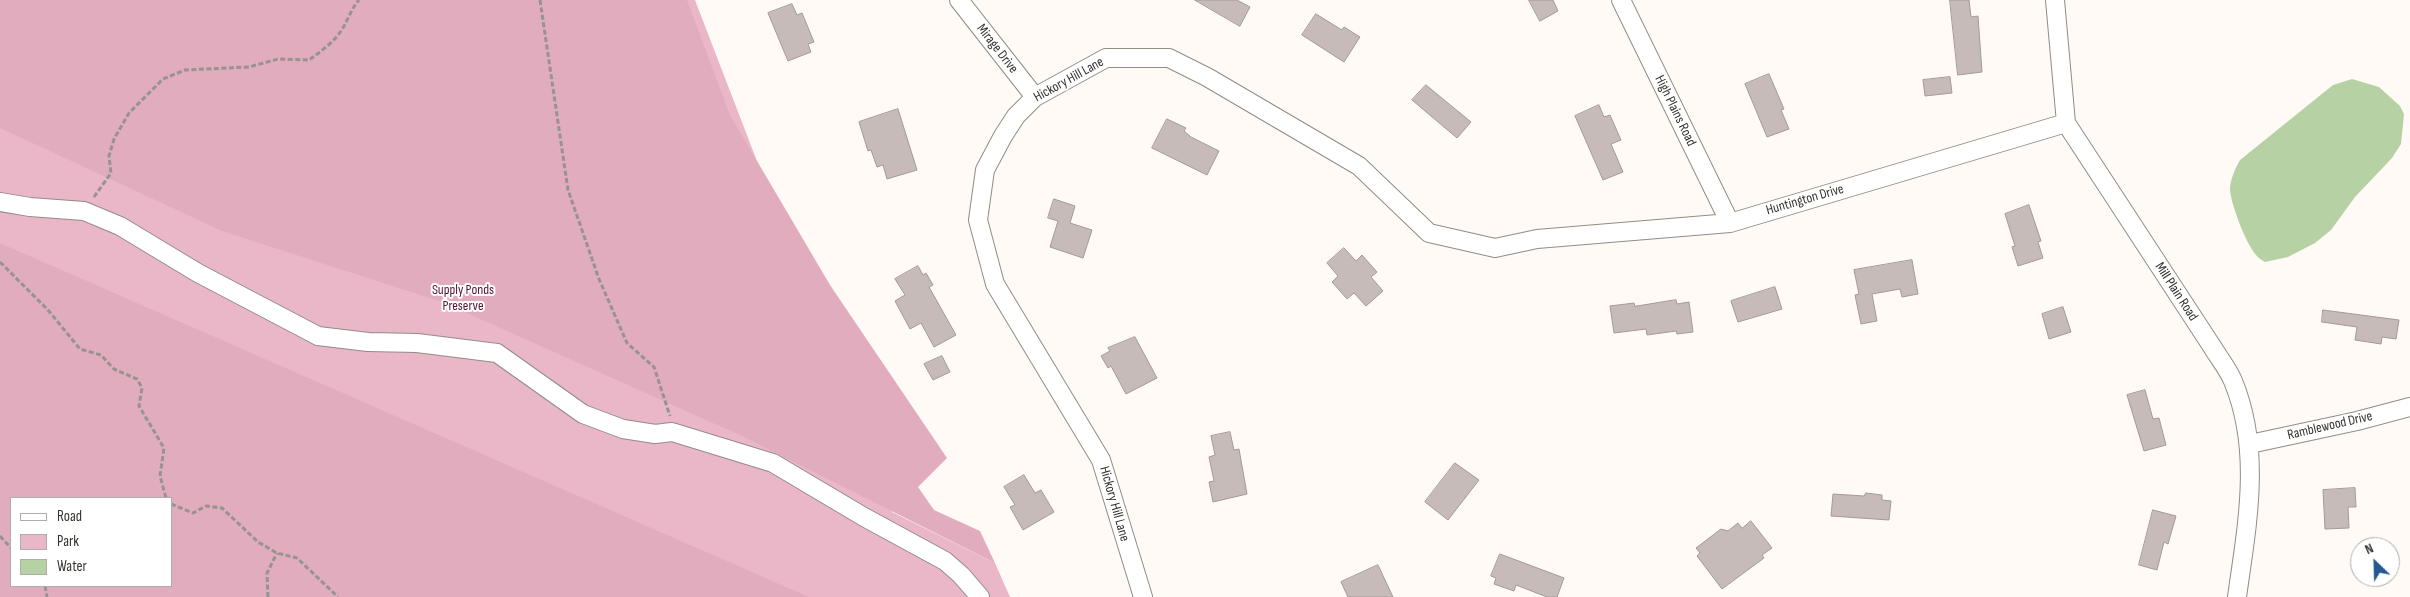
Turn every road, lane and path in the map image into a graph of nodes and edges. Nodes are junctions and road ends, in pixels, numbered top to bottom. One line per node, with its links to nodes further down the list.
1 (359, 0): 9 (path)
2 (540, 0): 14 (path)
3 (959, 0): 6 (street, Mirage Drive)
4 (1621, 0): 10 (street, High Plains Road)
5 (2055, 0): 7 (street, Mill Plain Road)
6 (1035, 97): 11 (street, Hickory Hill Lane); 24 (street, Hickory Hill Lane)
7 (2066, 123): 10 (street, Huntington Drive); 15 (street, Mill Plain Road)
8 (0, 202): 9 (street)
9 (84, 211): 14 (street)
10 (1730, 223): 11 (street, Huntington Drive)
11 (1537, 239)
12 (0, 262): 16 (path)
13 (2410, 407): 15 (street, Ramblewood Drive)
14 (672, 432): 23 (street)
15 (2250, 444): 25 (street, Mill Plain Road)
16 (166, 497)
17 (172, 504): 20 (path)
18 (0, 536): 19 (path)
19 (10, 547)
20 (277, 553): 21 (path); 22 (path)
21 (268, 597)
22 (338, 597)
23 (980, 597)
24 (1143, 597)
25 (2237, 597)

